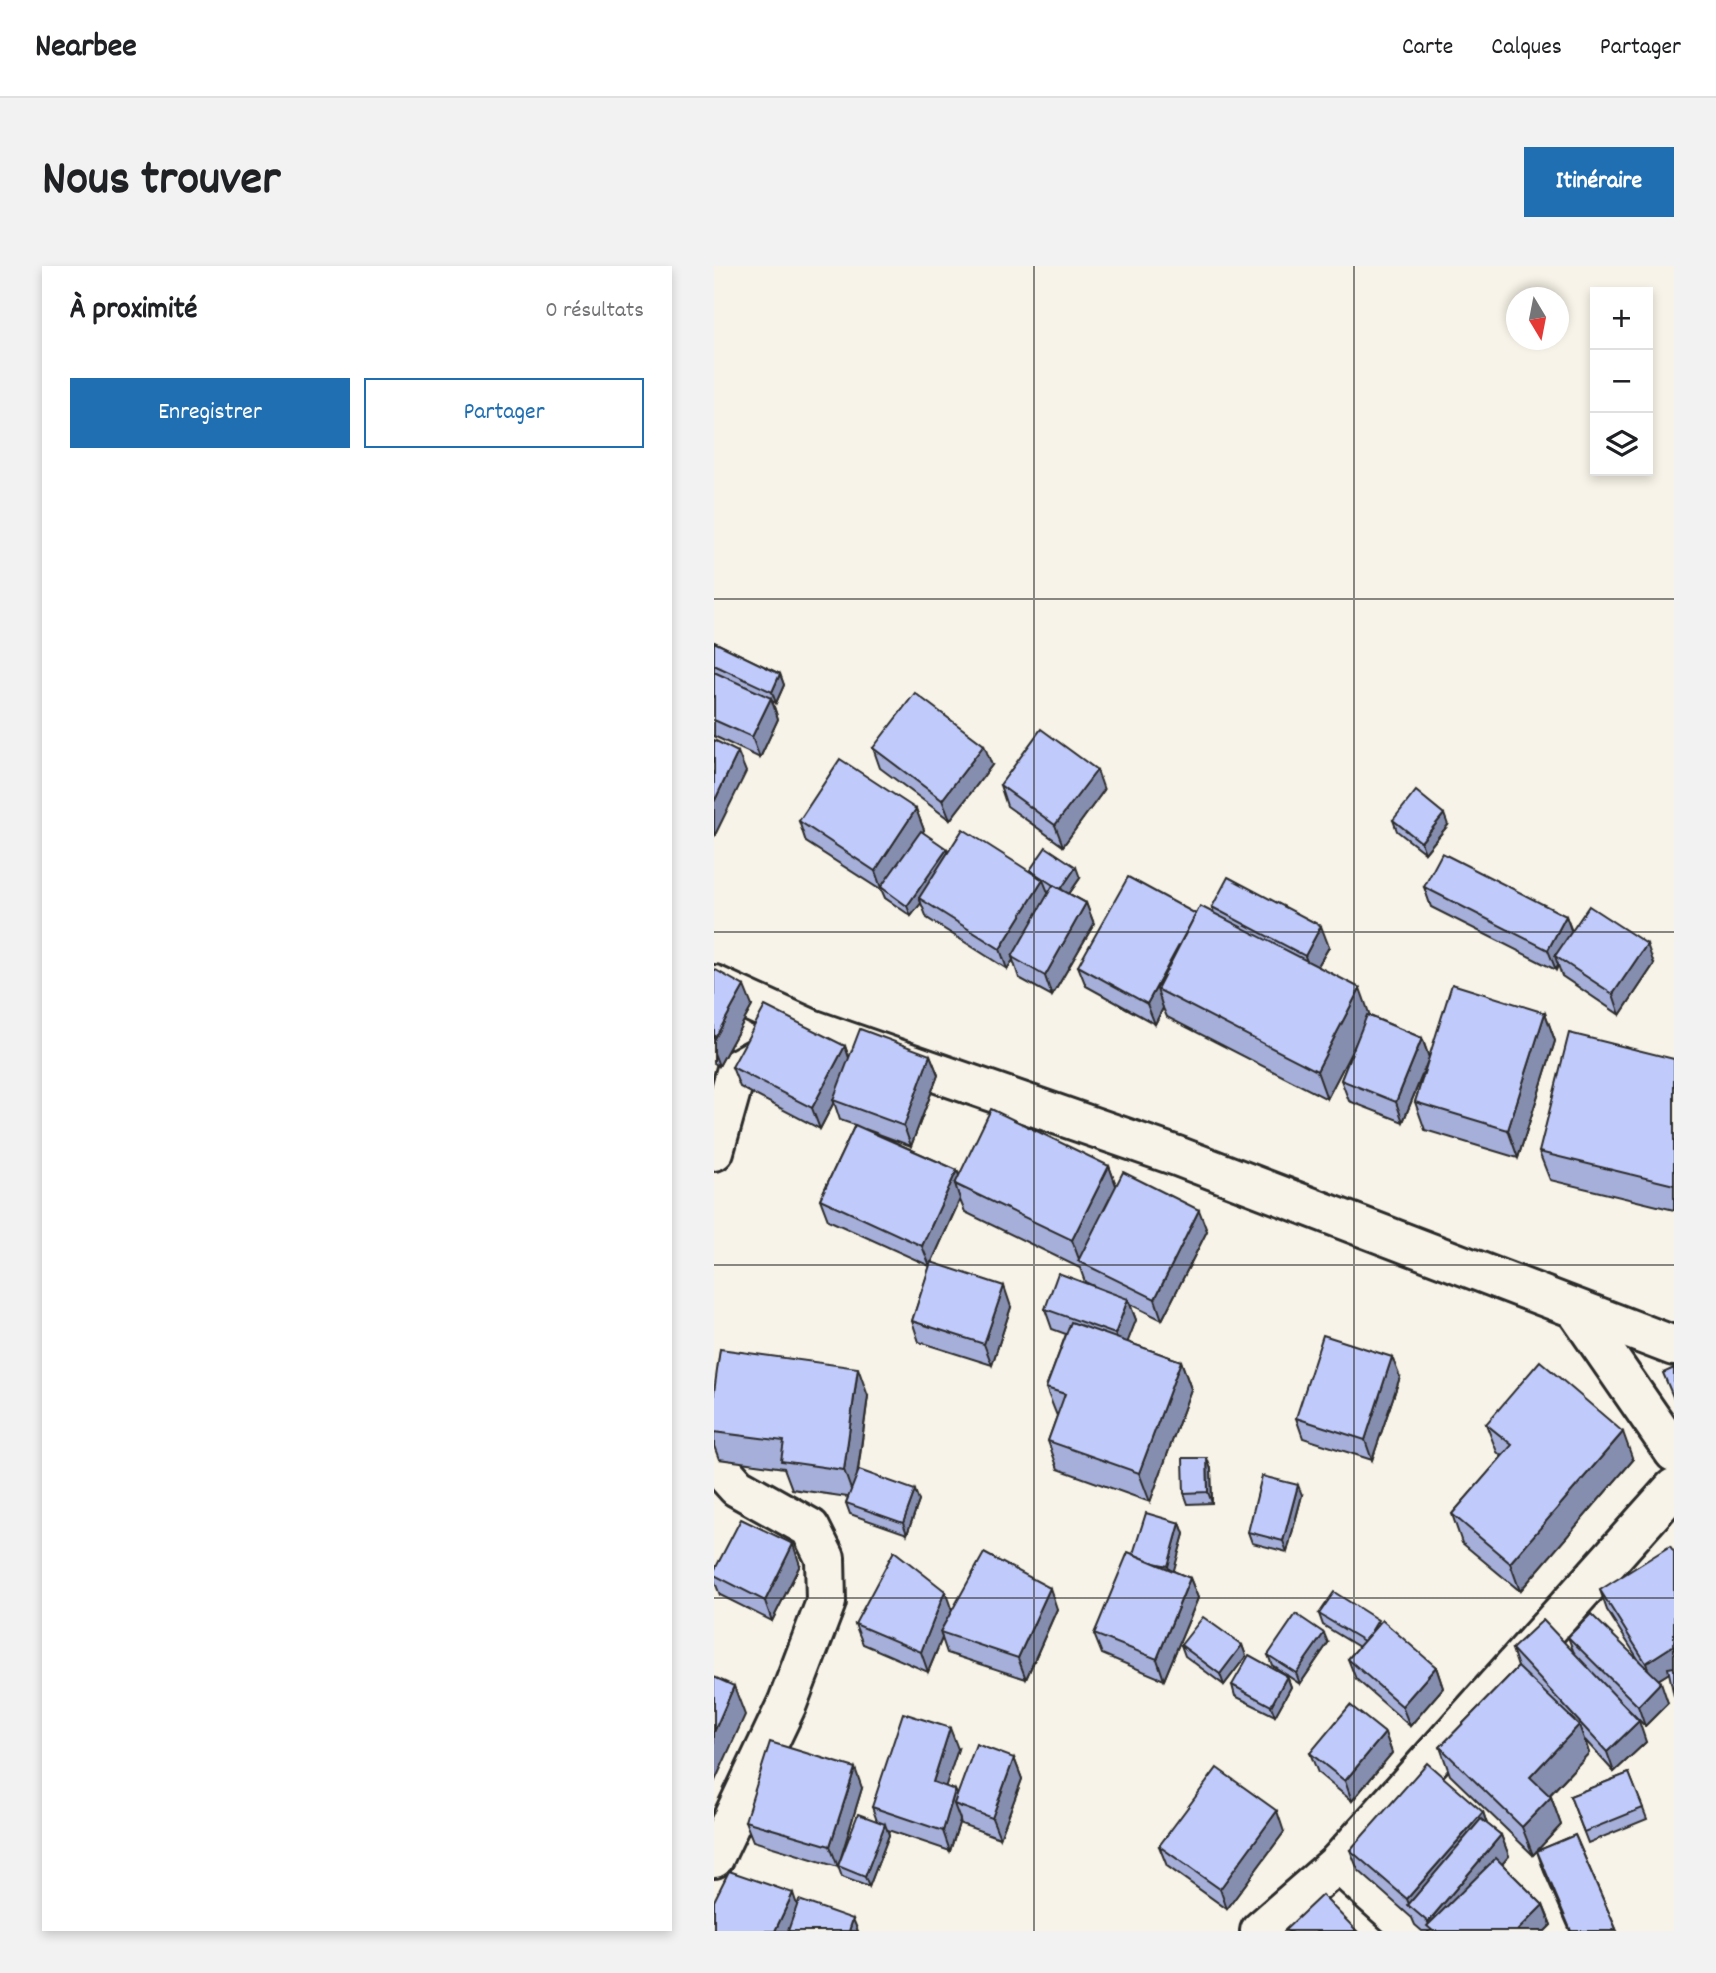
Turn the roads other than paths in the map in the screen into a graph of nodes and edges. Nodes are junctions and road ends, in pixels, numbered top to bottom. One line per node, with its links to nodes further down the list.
1 (714, 985): 2 (street)
2 (811, 1029): 3 (street); 4 (street)
3 (714, 1151)
4 (1576, 1310): 5 (street); 6 (street)
5 (1674, 1346)
6 (1674, 1452)
7 (714, 1461): 9 (street)
8 (1674, 1488): 10 (street)
9 (714, 1858)
10 (1338, 1863): 11 (street); 12 (street)
11 (1260, 1931)
12 (1408, 1931)

